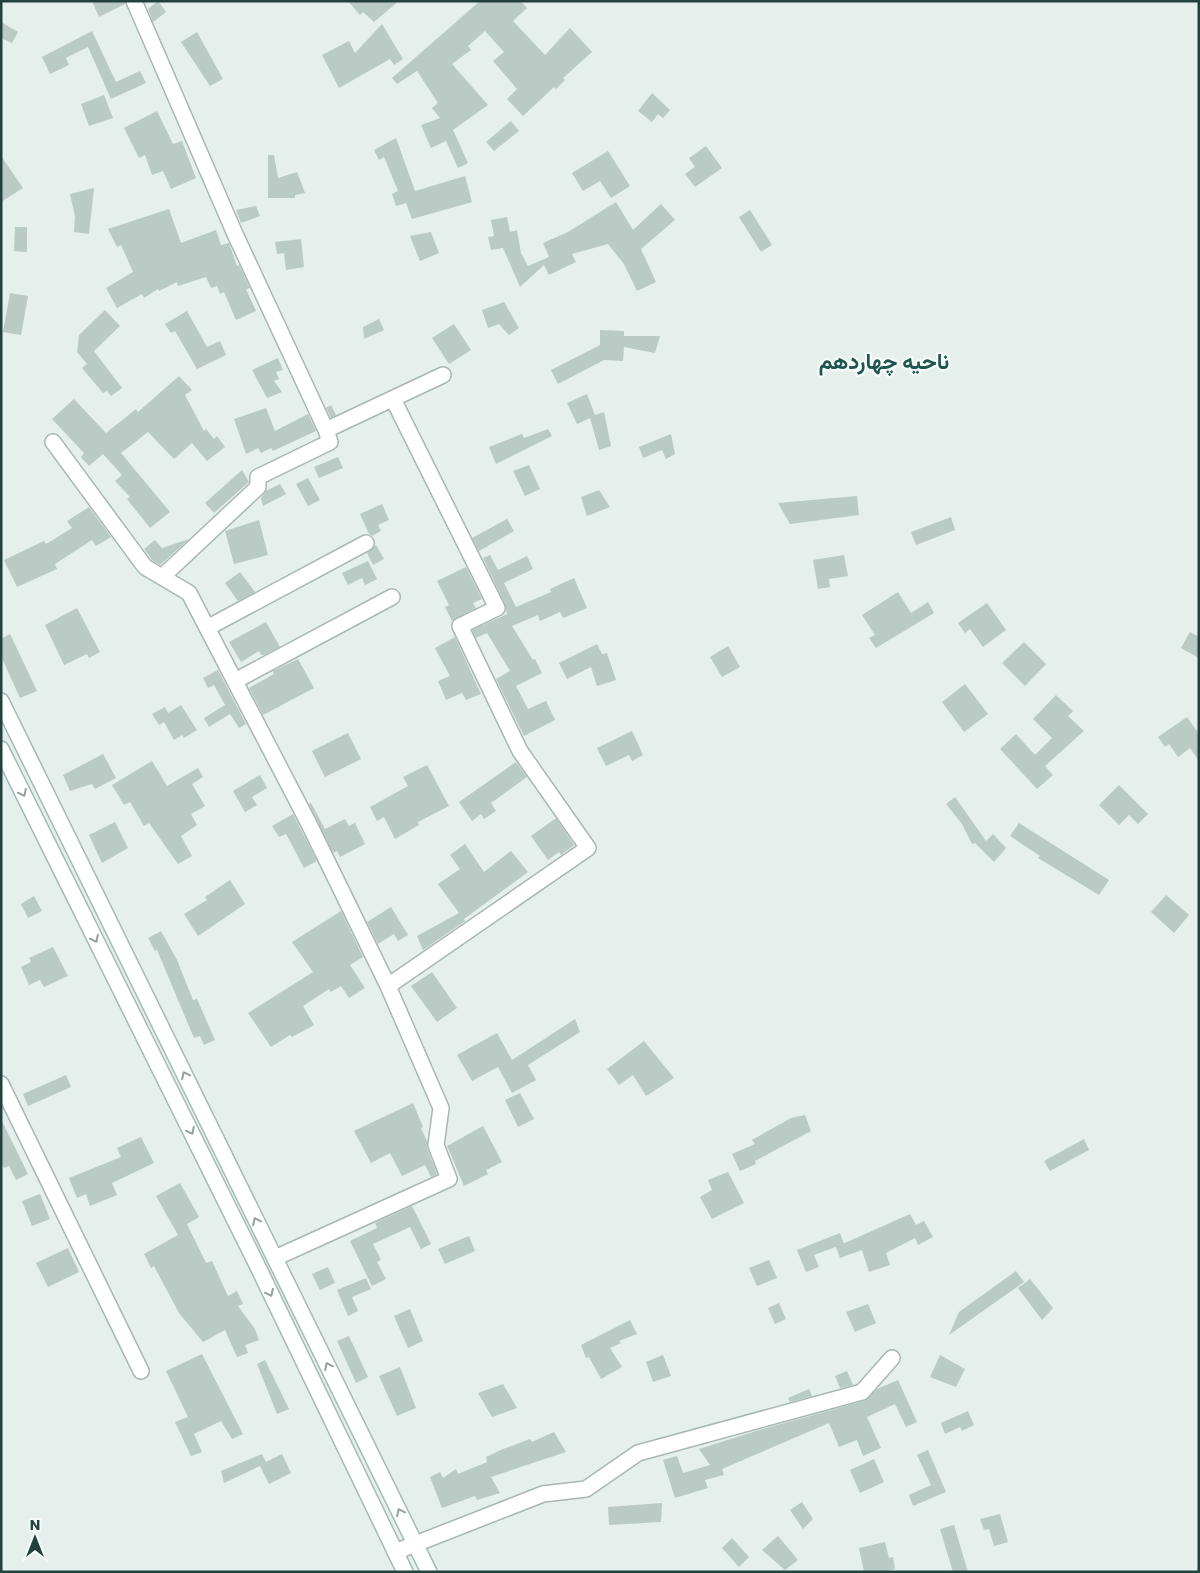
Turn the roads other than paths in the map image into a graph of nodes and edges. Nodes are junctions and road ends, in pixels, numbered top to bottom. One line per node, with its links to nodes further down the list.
1 (134, 1): 4 (street)
2 (443, 375): 3 (street)
3 (392, 399): 4 (street); 13 (street)
4 (326, 430): 7 (street)
5 (53, 442): 7 (street)
6 (366, 543): 9 (street)
7 (163, 576): 9 (street)
8 (392, 597): 10 (street)
9 (207, 628): 10 (street)
10 (235, 681): 13 (street)
11 (1, 701): 15 (street, one-way to 11)
12 (2, 754): 19 (street, one-way to 19)
13 (388, 986): 15 (street)
14 (1, 1084): 17 (street)
15 (275, 1258): 18 (street, one-way to 15)
16 (892, 1358): 18 (street)
17 (141, 1371)
18 (415, 1544): 19 (street); 21 (street)
19 (395, 1552): 20 (street)
20 (405, 1572)
21 (429, 1572)

